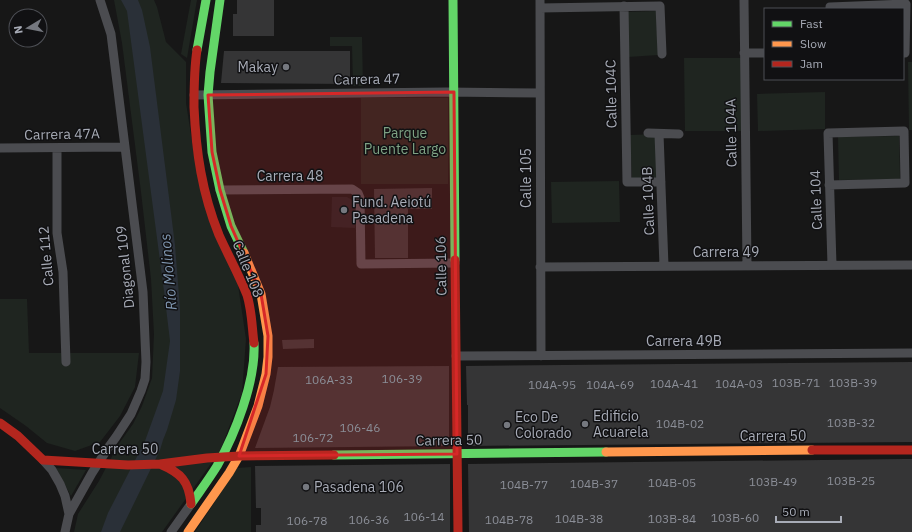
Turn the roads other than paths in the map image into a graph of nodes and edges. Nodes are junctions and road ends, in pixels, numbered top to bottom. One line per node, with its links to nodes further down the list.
1 (100, 0): 20 (street, Diagonal 109)
2 (206, 0): 15 (street, Calle 108)
3 (220, 0): 16 (street, Calle 108)
4 (453, 0): 13 (street, Calle 106)
5 (744, 0): 10 (street, Calle 104A)
6 (540, 4): 7 (street); 14 (street, Calle 105)
7 (624, 6): 12 (street); 23 (street, Calle 104C)
8 (830, 8): 9 (street)
9 (904, 52)
10 (744, 53): 11 (street); 30 (street, Calle 104A)
11 (764, 53)
12 (662, 54)
13 (454, 92): 14 (street, Carrera 47); 16 (street, Carrera 47); 26 (street, Calle 106)
14 (540, 93): 31 (street, Calle 105)
15 (194, 95): 16 (street, Carrera 47); 40 (street, Calle 108)
16 (208, 95): 25 (street, Calle 108)
17 (648, 133): 18 (street)
18 (659, 134): 19 (street); 23 (street, Calle 104B)
19 (679, 134)
20 (124, 147): 22 (street, Carrera 47A); 42 (street, Diagonal 109)
21 (0, 148): 22 (street, Carrera 47A)
22 (57, 148): 35 (street, Calle 112)
23 (661, 182): 29 (street, Calle 104B)
24 (829, 185): 24 (street, Calle 104); 27 (street, Calle 104)
25 (220, 190): 26 (street, Carrera 48); 39 (street, Calle 108)
26 (455, 263): 33 (street, Calle 106)
27 (832, 265): 28 (street, Carrera 49); 30 (street, Carrera 49)
28 (912, 265)
29 (664, 266): 30 (street, Carrera 49); 31 (street, Carrera 49)
30 (746, 266)
31 (540, 267): 34 (street, Calle 105)
32 (912, 353): 34 (street, Carrera 49B)
33 (456, 356): 34 (street, Carrera 49B); 38 (street, Calle 106)
34 (541, 356)
35 (66, 362)
36 (0, 423): 41 (street)
37 (912, 450): 38 (street, Carrera 50)
38 (457, 454): 39 (street, Carrera 50); 49 (street, Calle 106)
39 (239, 456): 40 (street, Carrera 50); 48 (street, Calle 108)
40 (222, 457): 43 (street, Carrera 50); 44 (street, Calle 108)
41 (43, 460): 42 (street, Carrera 50); 45 (street)
42 (98, 463): 43 (street, Carrera 50); 45 (street, Diagonal 109)
43 (157, 464): 44 (street)
44 (192, 504): 47 (street, Calle 108)
45 (69, 514): 46 (street)
46 (65, 532)
47 (171, 532)
48 (188, 532)
49 (458, 532)

